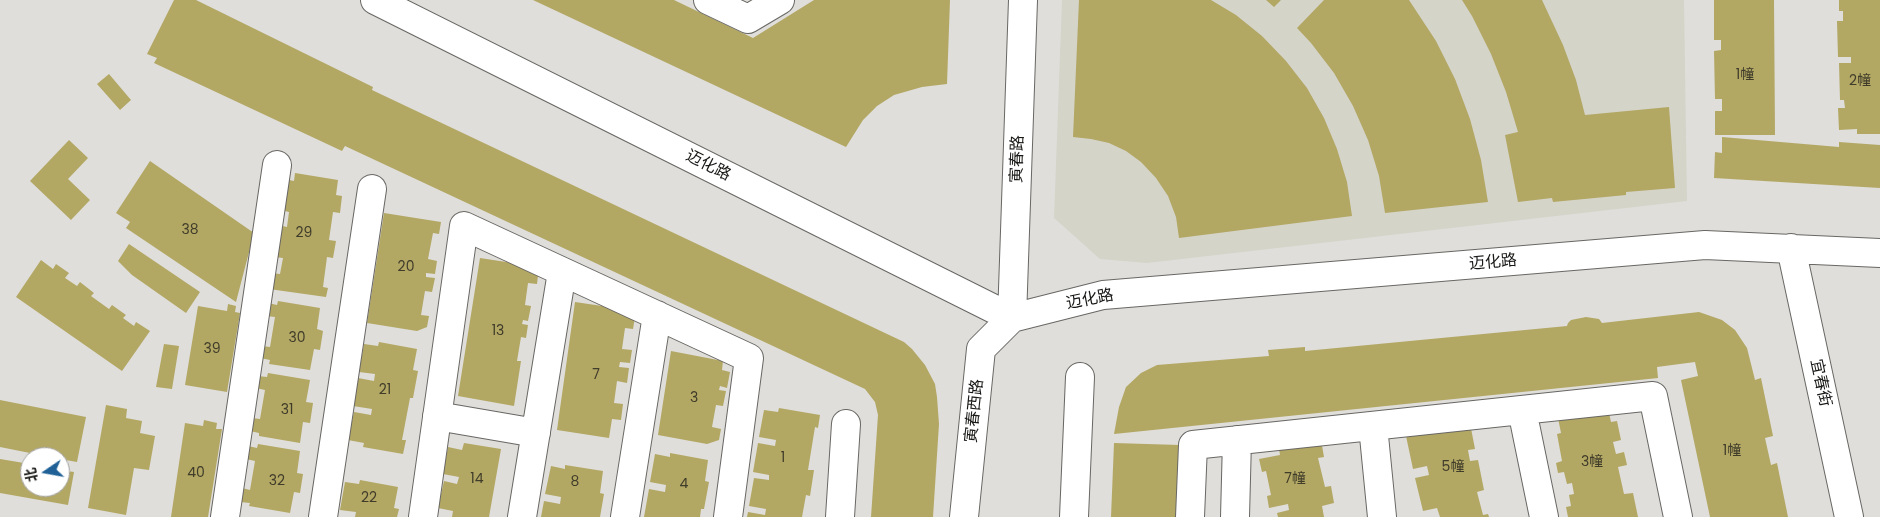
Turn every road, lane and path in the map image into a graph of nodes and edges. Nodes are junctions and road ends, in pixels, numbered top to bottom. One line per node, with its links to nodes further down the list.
1 (375, 0): 5 (street, 迈化路)
2 (780, 0): 4 (street)
3 (1023, 0): 12 (street, 寅春路)
4 (724, 4)
5 (415, 8): 12 (street, 迈化路)
6 (277, 165): 20 (street)
7 (372, 189): 21 (street)
8 (1791, 248): 9 (street, 迈化路); 12 (street, 迈化路); 34 (street, 宜春街)
9 (1880, 253)
10 (562, 272): 11 (street); 15 (street); 18 (street)
11 (657, 316): 24 (street); 25 (street)
12 (1012, 318): 27 (street, 寅春西路)
13 (1080, 377): 28 (street)
14 (1522, 410): 17 (street); 32 (street); 33 (street)
15 (437, 416): 18 (street); 22 (street)
16 (846, 424): 26 (street)
17 (1373, 426): 19 (street); 31 (street)
18 (536, 433): 23 (street)
19 (1237, 440): 29 (street); 30 (street)
20 (225, 517)
21 (323, 517)
22 (423, 517)
23 (522, 517)
24 (625, 517)
25 (728, 517)
26 (840, 517)
27 (964, 517)
28 (1074, 517)
29 (1190, 517)
30 (1235, 517)
31 (1382, 517)
32 (1544, 517)
33 (1678, 517)
34 (1849, 517)

